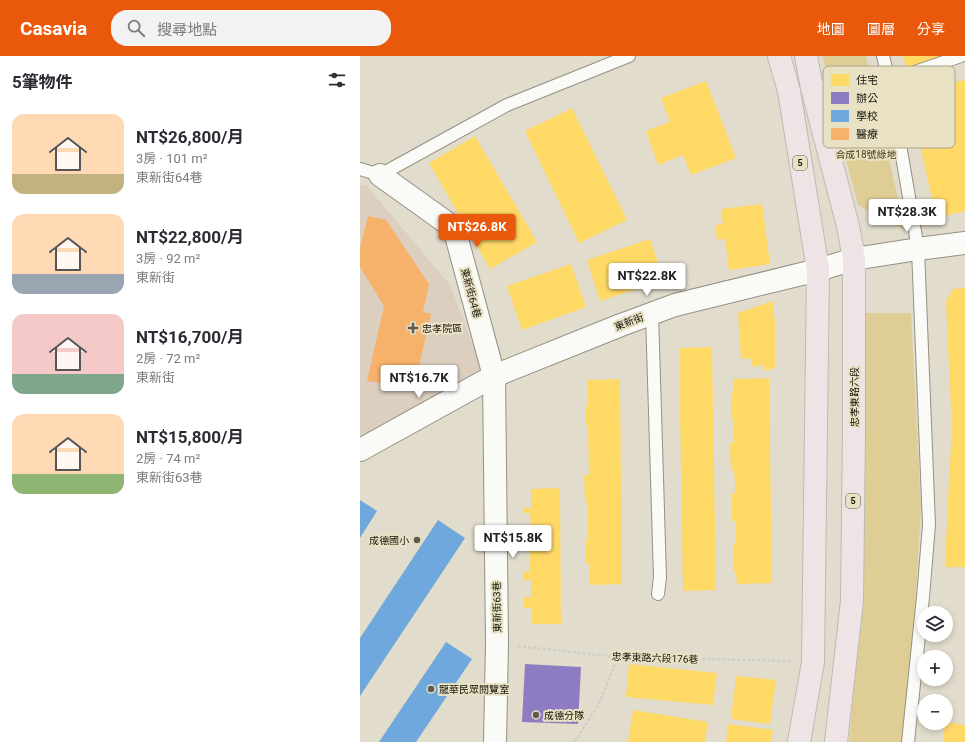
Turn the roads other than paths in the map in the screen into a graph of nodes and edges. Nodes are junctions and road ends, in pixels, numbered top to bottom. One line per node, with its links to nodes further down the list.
1 (629, 56): 13 (lane)
2 (779, 56): 17 (main road, 5)
3 (806, 56): 9 (main road, 忠孝東路六段 / 5)
4 (883, 56): 6 (lane)
5 (961, 56): 7 (lane)
6 (885, 66)
7 (932, 66)
8 (823, 87): 9 (lane)
9 (812, 88): 10 (main road, 忠孝東路六段 / 5)
10 (823, 130)
11 (828, 148): 16 (main road, 忠孝東路六段 / 5)
12 (901, 148): 15 (lane)
13 (370, 172): 19 (street, 東新街64巷)
14 (965, 243): 15 (street, 東新街)
15 (918, 248): 16 (street, 東新街); 25 (lane)
16 (854, 259): 17 (street, 東新街); 24 (main road, 忠孝東路六段 / 5)
17 (818, 270): 18 (street, 東新街); 23 (main road, 5)
18 (652, 313): 19 (street, 東新街); 21 (lane)
19 (494, 376): 20 (street, 東新街); 22 (street, 東新街63巷)
20 (360, 450)
21 (658, 594)
22 (498, 742)
23 (799, 742)
24 (836, 742)
25 (908, 742)

